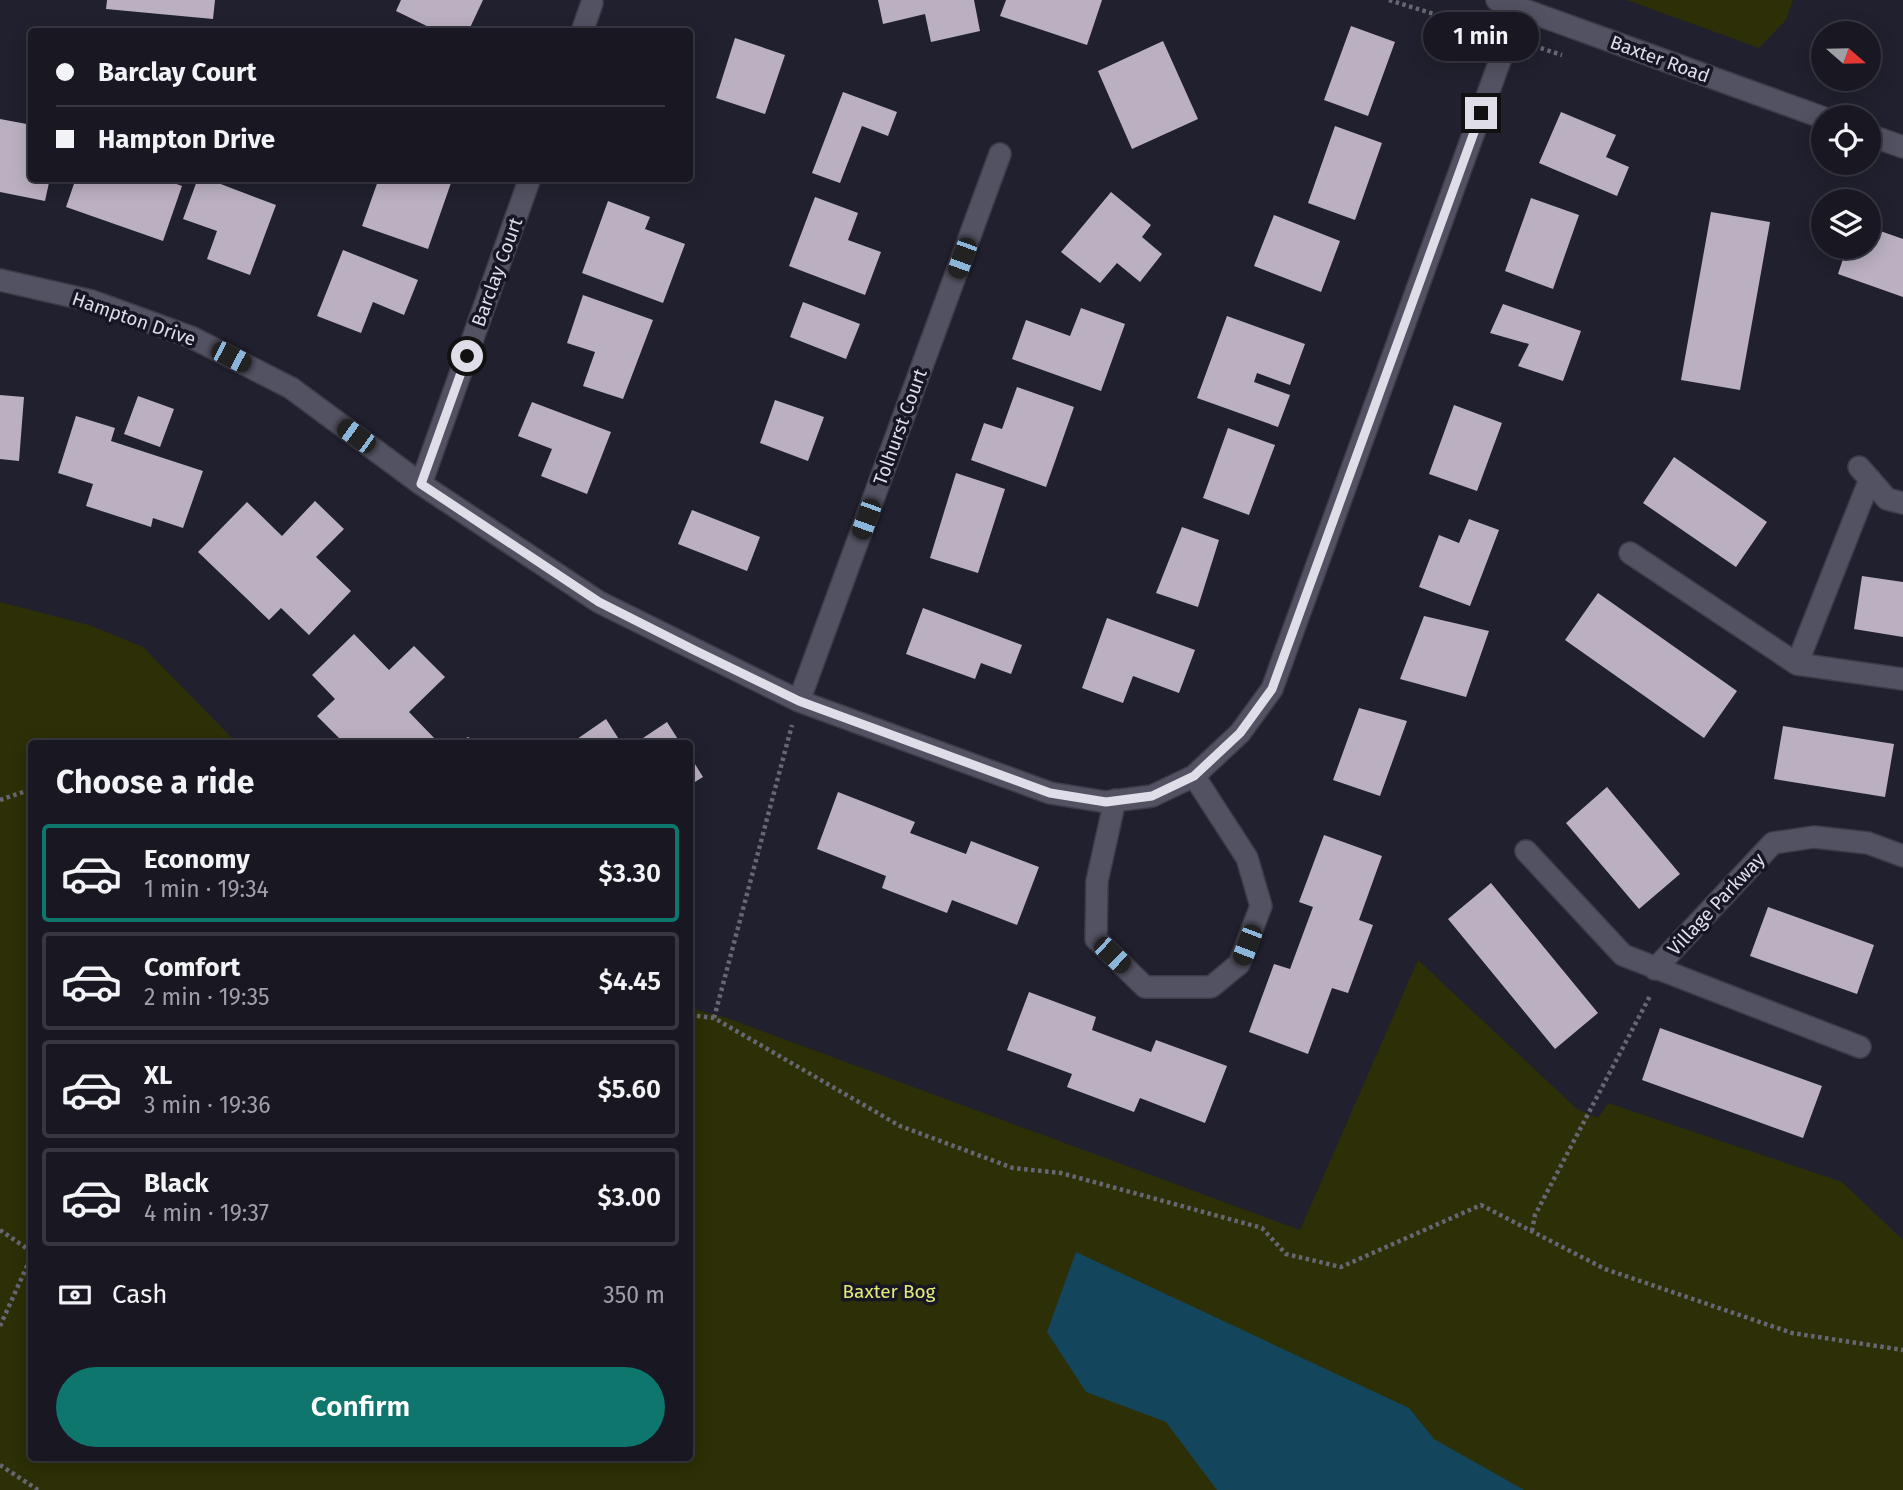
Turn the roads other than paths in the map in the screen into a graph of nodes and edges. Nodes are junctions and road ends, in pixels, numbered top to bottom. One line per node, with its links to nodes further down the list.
1 (1497, 0): 3 (street, Baxter Road)
2 (592, 3): 4 (street)
3 (1519, 8): 5 (street, Baxter Road); 17 (street, Hampton Drive)
4 (583, 28)
5 (1811, 113)
6 (1881, 139): 7 (street)
7 (1903, 147)
8 (1000, 154): 16 (street, Tolhurst Court)
9 (529, 182): 11 (street, Barclay Court)
10 (0, 280): 11 (street, Hampton Drive)
11 (421, 484): 16 (street, Hampton Drive)
12 (1903, 503): 14 (street)
13 (1630, 553): 14 (street)
14 (1797, 664): 15 (street)
15 (1903, 679)
16 (799, 701): 18 (street, Hampton Drive)
17 (1194, 776): 18 (street, Hampton Drive); 18 (street)
18 (1115, 800)
19 (1526, 851): 21 (street, Village Parkway)
20 (1903, 856): 21 (street, Village Parkway)
21 (1655, 969): 22 (street, Village Parkway)
22 (1860, 1046)

